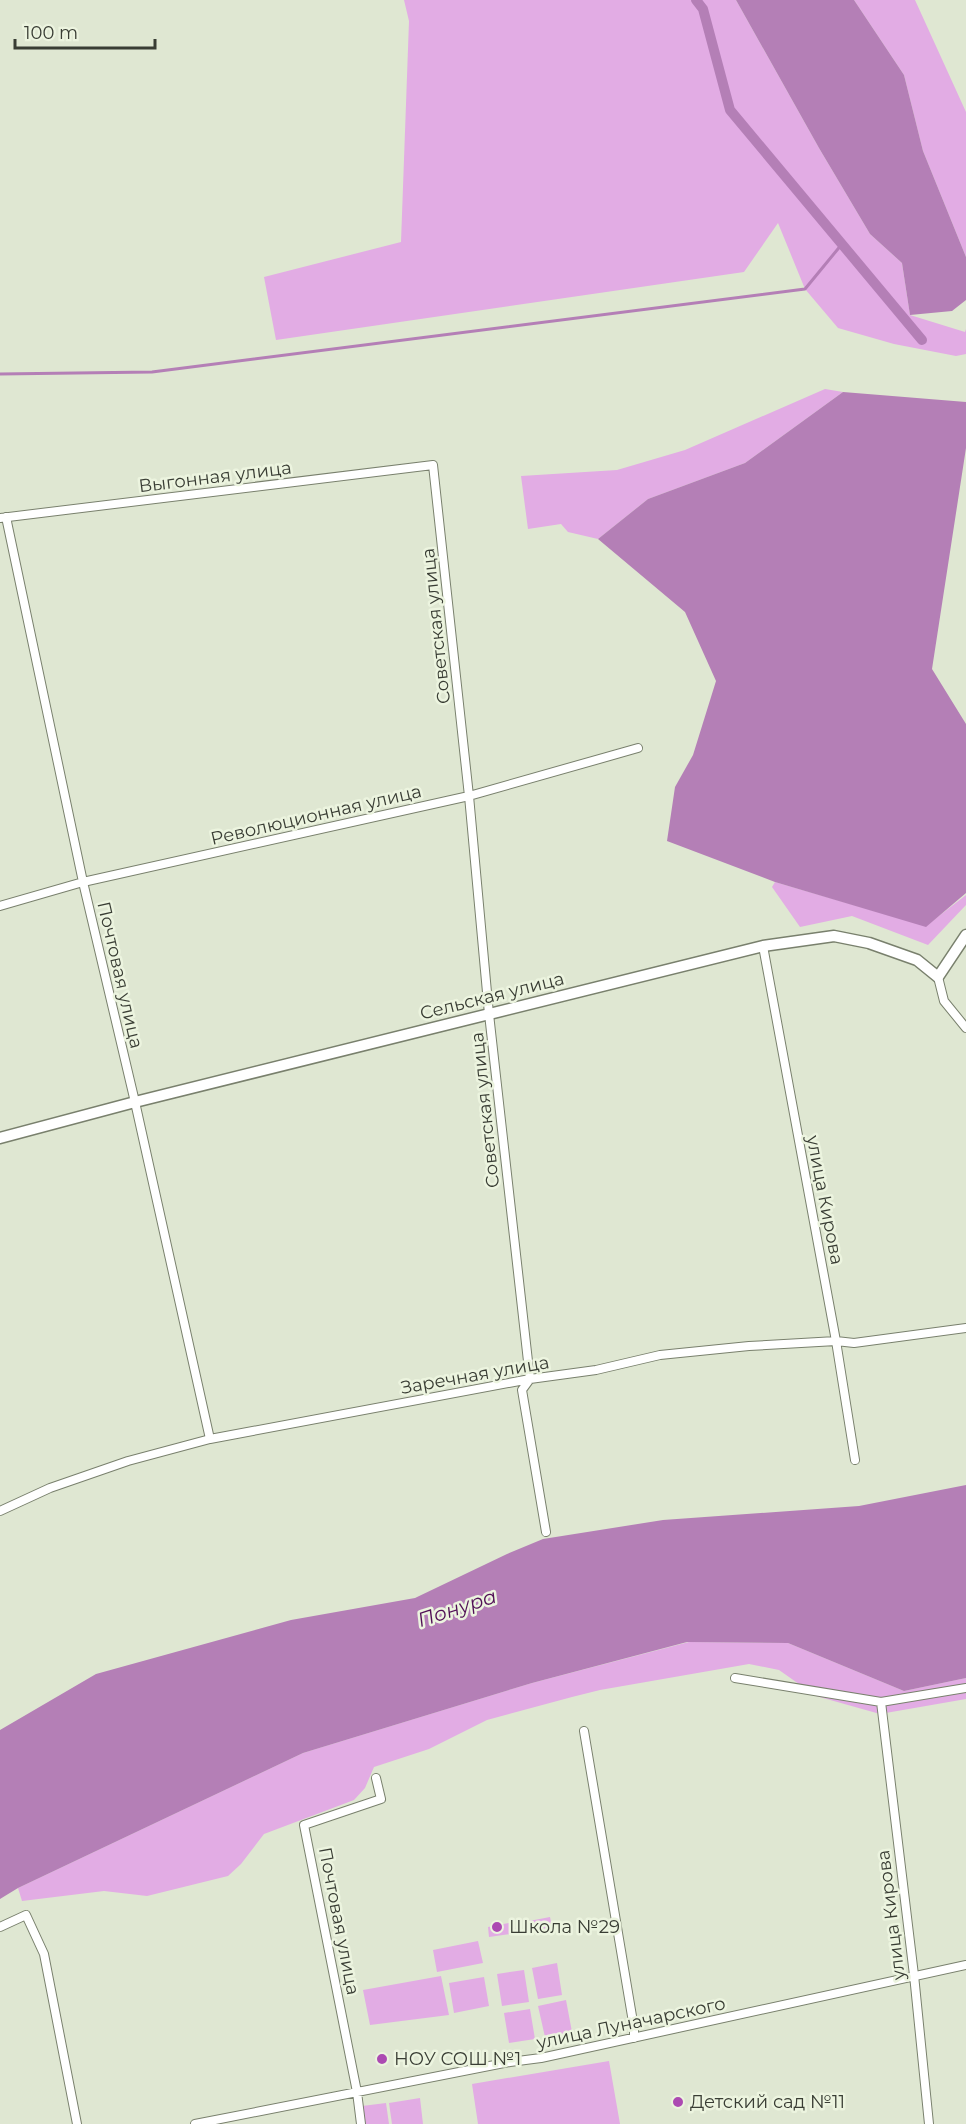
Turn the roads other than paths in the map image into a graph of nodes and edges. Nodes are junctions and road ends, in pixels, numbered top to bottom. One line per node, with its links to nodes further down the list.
1 (433, 465): 2 (street, Выгонная улица); 4 (street, Советская улица)
2 (3, 517): 5 (street, Почтовая улица)
3 (638, 748): 4 (street, Революционная улица)
4 (469, 796): 5 (street, Революционная улица); 10 (street, Советская улица)
5 (83, 882): 6 (street, Революционная улица); 12 (street, Почтовая улица)
6 (0, 906)
7 (966, 935): 9 (street)
8 (763, 946): 9 (street, Сельская улица); 10 (street, Сельская улица); 15 (street, улица Кирова)
9 (938, 977): 11 (street)
10 (489, 1014): 12 (street, Сельская улица); 16 (street, Советская улица)
11 (966, 1028)
12 (135, 1102): 13 (street, Сельская улица); 17 (street, Почтовая улица)
13 (0, 1138)
14 (966, 1328): 15 (street, Заречная улица)
15 (836, 1341): 16 (street, Заречная улица); 18 (street, улица Кирова)
16 (530, 1379): 17 (street, Заречная улица); 20 (street, Советская улица)
17 (210, 1439): 19 (street, Заречная улица)
18 (855, 1460)
19 (0, 1511)
20 (546, 1532)
21 (735, 1678): 23 (street)
22 (966, 1688): 23 (street)
23 (881, 1702): 28 (street, улица Кирова)
24 (584, 1731): 29 (street)
25 (376, 1778): 30 (street, Почтовая улица)
26 (0, 1927): 31 (street)
27 (966, 1965): 28 (street, улица Луначарского)
28 (914, 1975): 29 (street, улица Луначарского); 34 (street, улица Кирова)
29 (634, 2038): 30 (street, улица Луначарского)
30 (357, 2092): 32 (street, улица Луначарского); 33 (street, Почтовая улица)
31 (77, 2124)
32 (195, 2124)
33 (362, 2124)
34 (929, 2124)

